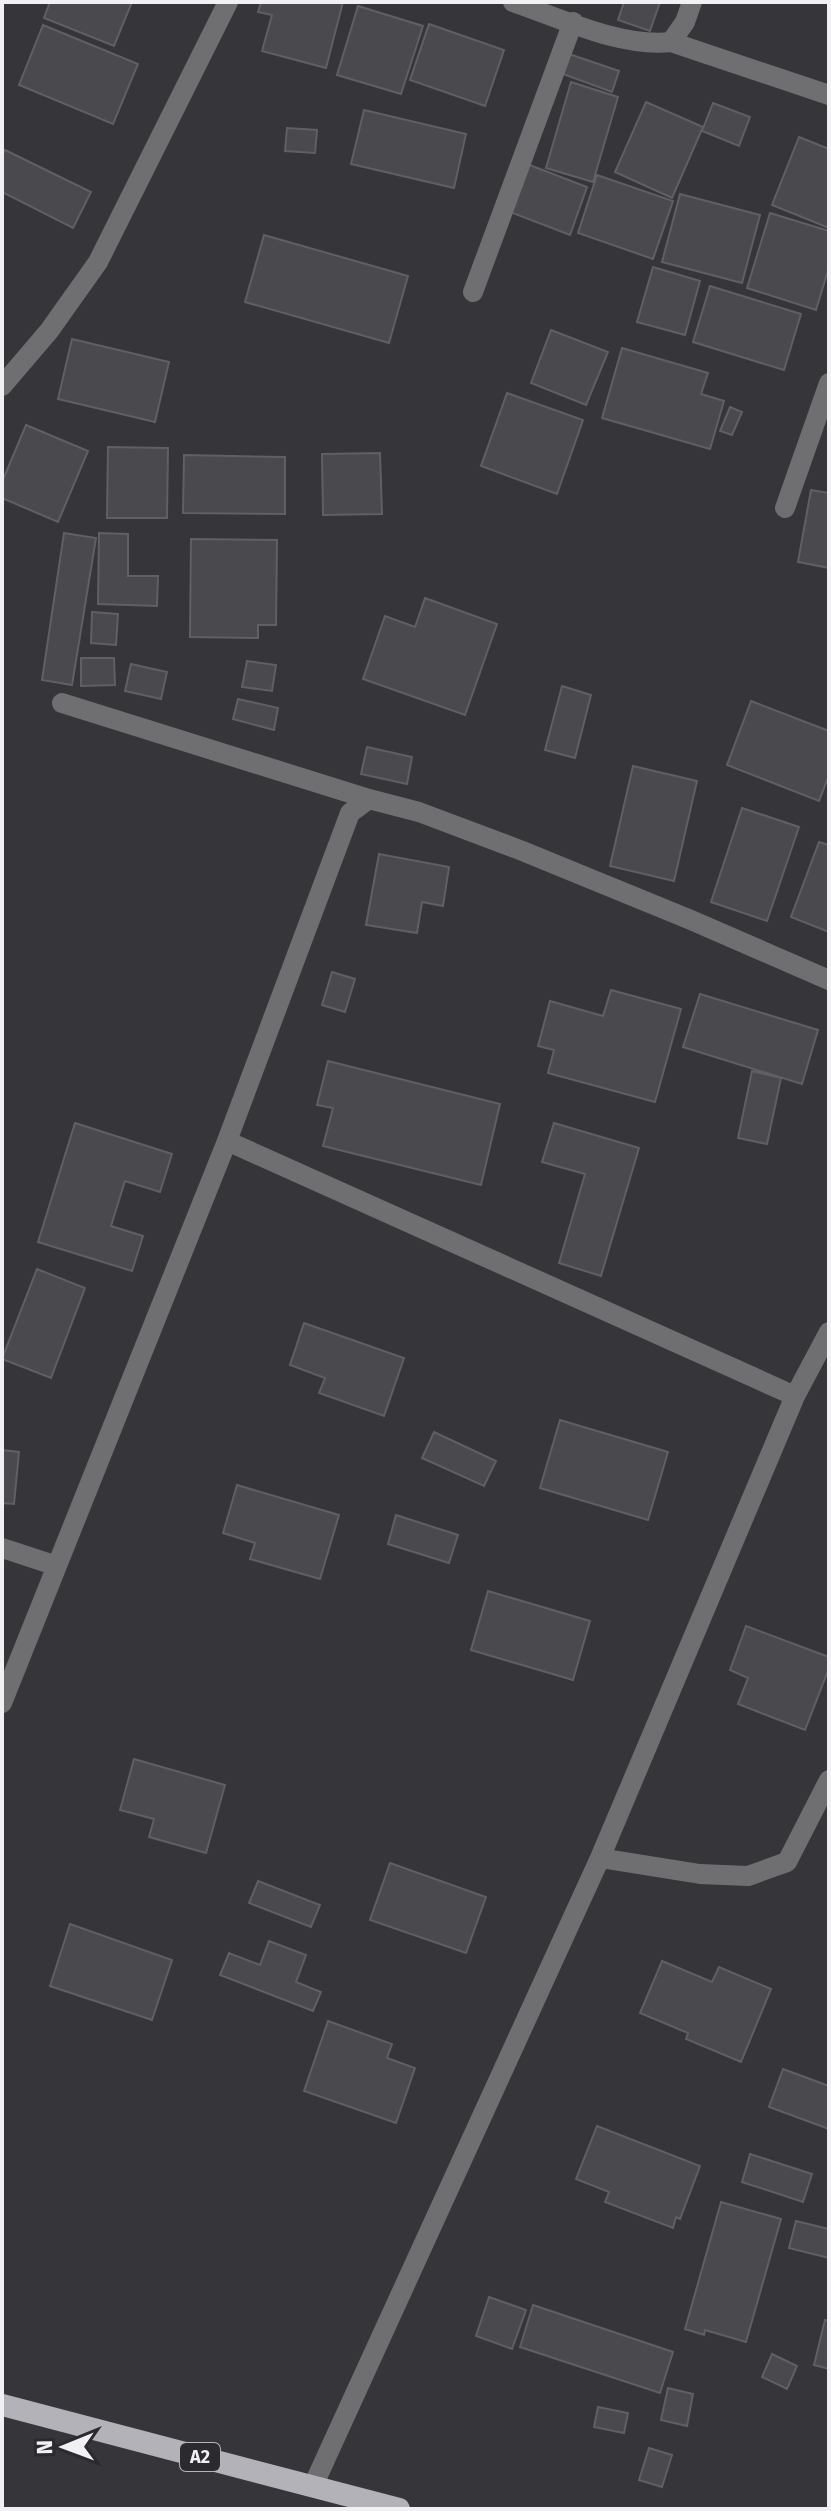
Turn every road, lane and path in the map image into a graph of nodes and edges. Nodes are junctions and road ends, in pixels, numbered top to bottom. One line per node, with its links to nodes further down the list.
1 (228, 2): 11 (street)
2 (513, 2): 4 (street)
3 (692, 2): 5 (street)
4 (573, 22): 6 (street); 9 (street)
5 (685, 22): 6 (street); 7 (street)
6 (671, 42): 7 (street)
7 (705, 54): 8 (street)
8 (829, 95)
9 (473, 292)
10 (829, 383): 12 (street)
11 (2, 386)
12 (785, 508)
13 (62, 703): 14 (street)
14 (369, 799): 15 (street); 16 (street)
15 (829, 980)
16 (227, 1141): 18 (street); 20 (street)
17 (829, 1332): 18 (street)
18 (795, 1396): 23 (street)
19 (2, 1548): 20 (street)
20 (57, 1566): 21 (street)
21 (2, 1703)
22 (829, 1780): 23 (street)
23 (600, 1858): 25 (street)
24 (2, 2405): 25 (highway, A2)
25 (313, 2486): 26 (highway, A2)
26 (399, 2509)

